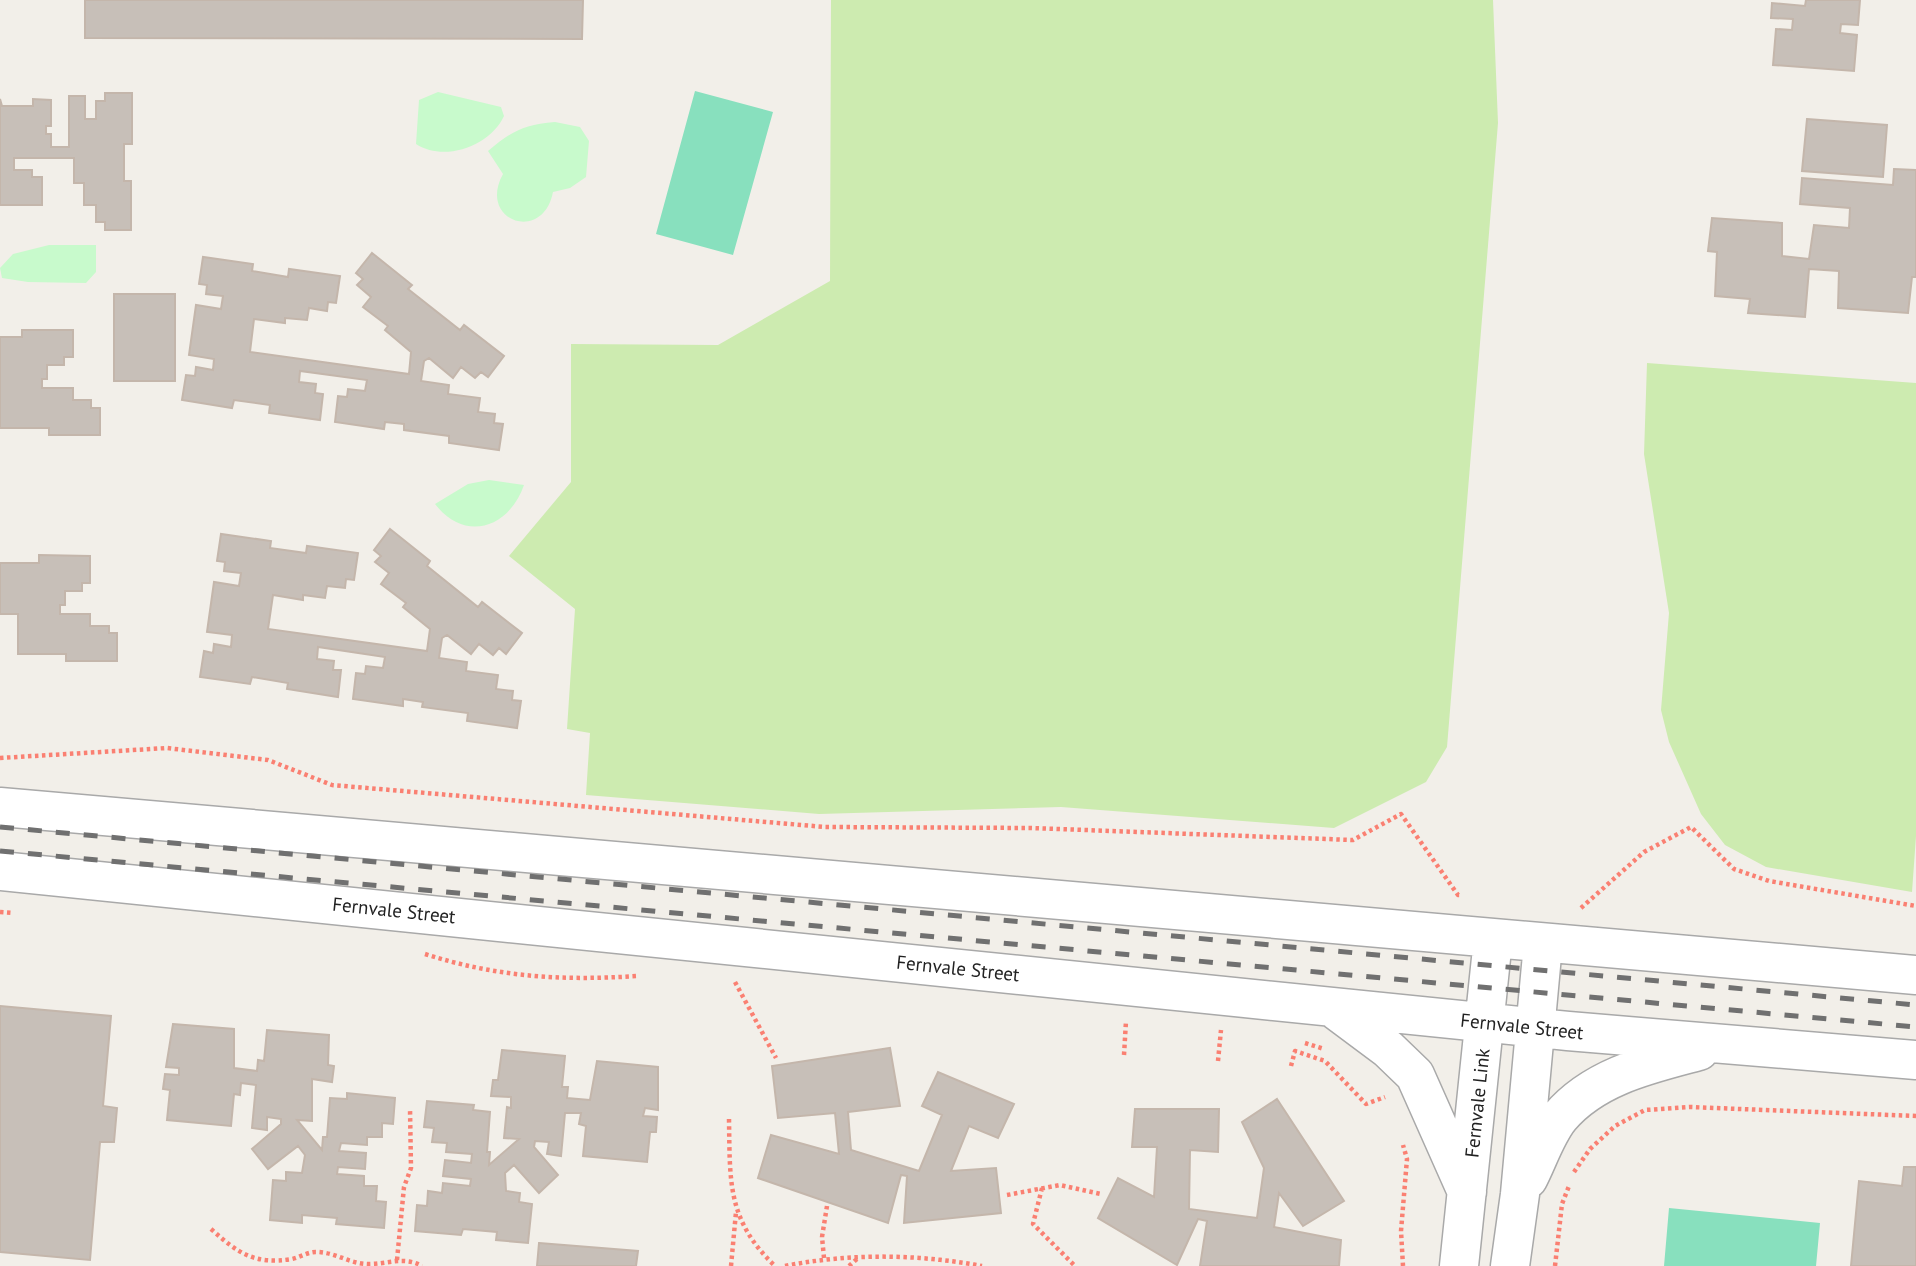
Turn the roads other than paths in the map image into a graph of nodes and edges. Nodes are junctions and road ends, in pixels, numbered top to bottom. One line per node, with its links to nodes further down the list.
1 (0, 807): 3 (street)
2 (0, 871): 6 (street, Fernvale Street)
3 (1493, 939): 4 (street); 7 (street, Fernvale Link)
4 (1543, 944): 5 (street); 8 (street)
5 (1916, 975)
6 (1331, 1007): 7 (street, Fernvale Street); 11 (street)
7 (1485, 1022): 8 (street, Fernvale Street); 11 (street, Fernvale Link)
8 (1535, 1027): 9 (street, Fernvale Street); 12 (street)
9 (1729, 1044): 10 (street, Fernvale Street); 12 (street)
10 (1916, 1060)
11 (1468, 1194): 13 (street, Fernvale Link)
12 (1520, 1194): 14 (street)
13 (1459, 1266)
14 (1510, 1266)

